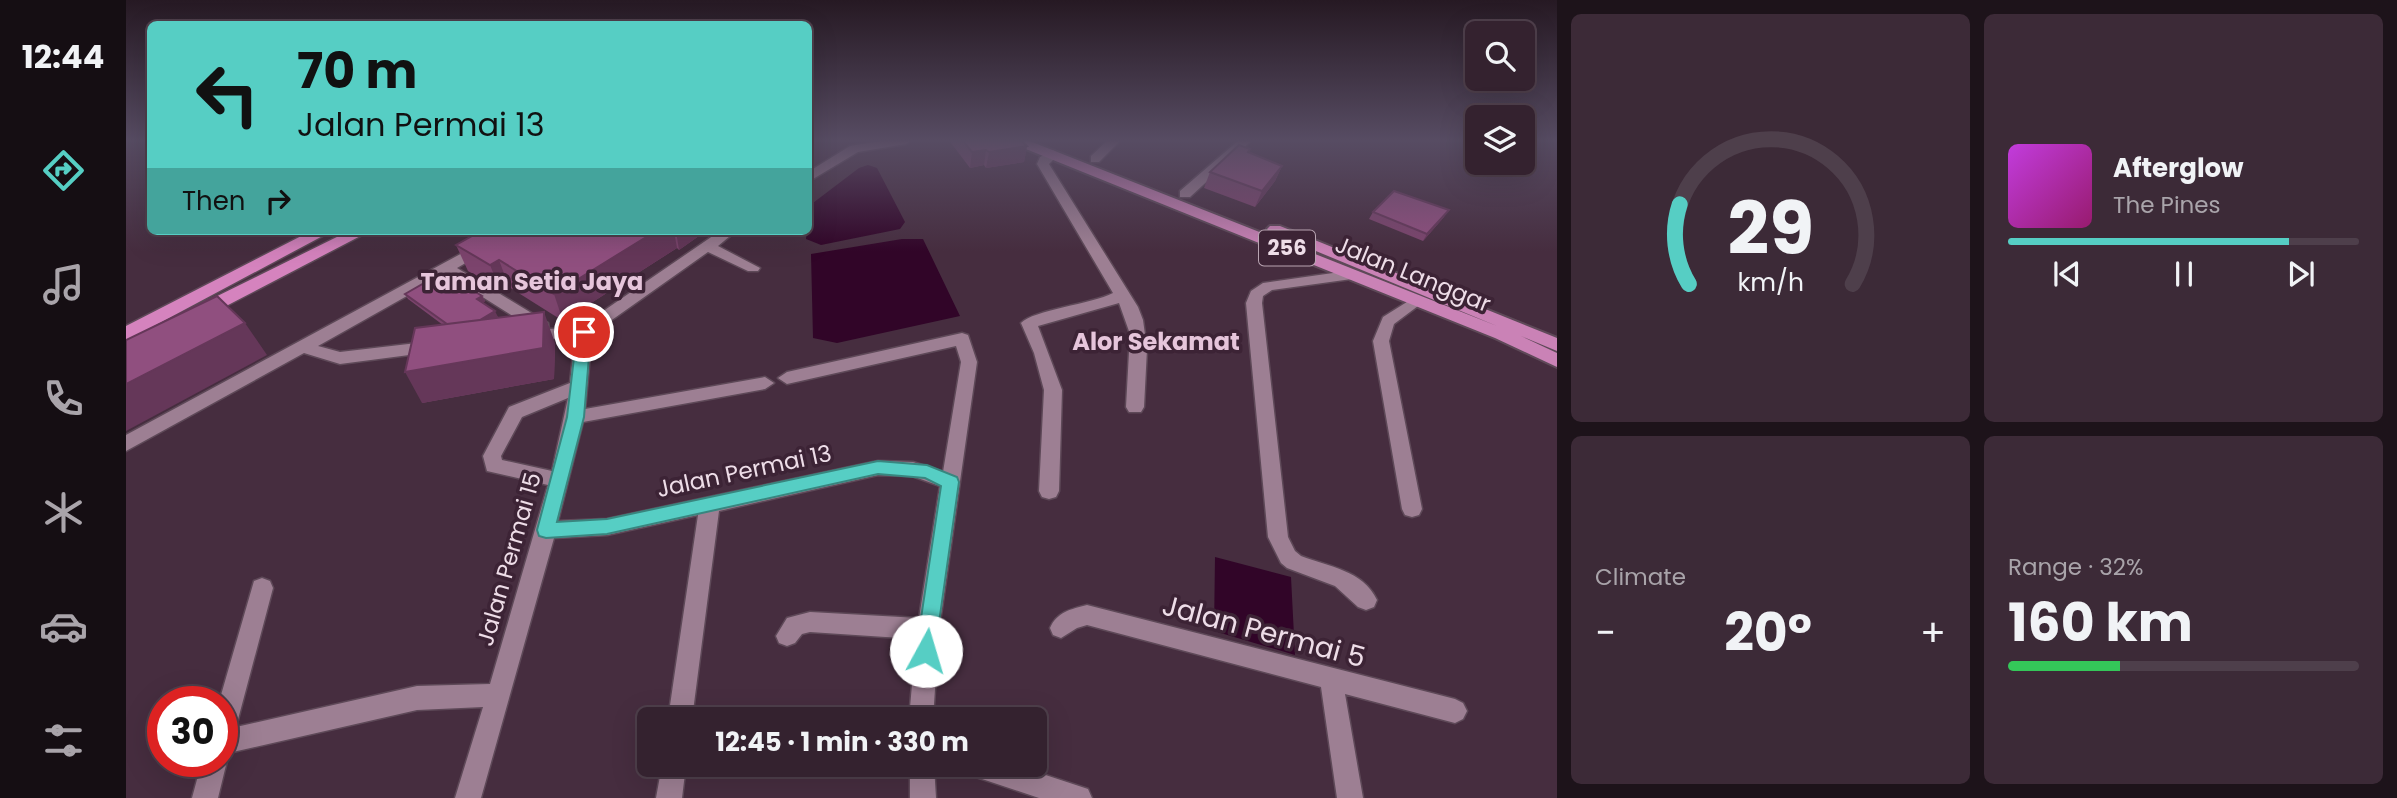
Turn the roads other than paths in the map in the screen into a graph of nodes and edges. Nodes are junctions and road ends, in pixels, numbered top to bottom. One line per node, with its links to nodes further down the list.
1 (1051, 177): 14 (street)
2 (1121, 177): 13 (highway, Jalan Langgar / 256)
3 (1142, 177): 5 (highway, Jalan Langgar / 256)
4 (1204, 177): 5 (street)
5 (1185, 194): 21 (highway, Jalan Langgar / 256)
6 (316, 235): 18 (highway)
7 (354, 235): 23 (highway)
8 (506, 235): 11 (street)
9 (723, 235): 10 (street)
10 (707, 246): 12 (street); 16 (street)
11 (446, 268): 17 (street); 22 (street)
12 (753, 268)
13 (1354, 275): 15 (highway, Jalan Langgar / 256); 38 (street)
14 (1122, 295): 28 (street); 33 (street)
15 (1418, 300): 24 (highway, Jalan Langgar / 256); 35 (street)
16 (584, 332): 17 (street); 27 (street, Jalan Permai 15)
17 (552, 333): 19 (street)
18 (126, 334)
19 (511, 338)
20 (457, 344): 22 (street)
21 (1557, 345)
22 (303, 347): 30 (street)
23 (126, 349)
24 (1557, 361)
25 (787, 378): 32 (street)
26 (765, 383): 29 (street)
27 (578, 387): 29 (street, Jalan Permai 15); 31 (street)
28 (1135, 407)
29 (575, 417): 31 (street, Jalan Permai 15)
30 (126, 444)
31 (559, 480): 36 (street, Jalan Permai 15)
32 (950, 482): 34 (street, Jalan Permai 13); 40 (street)
33 (1048, 491)
34 (710, 503): 36 (street, Jalan Permai 13); 45 (street)
35 (1412, 509)
36 (546, 530): 44 (street, Jalan Permai 15)
37 (262, 588): 43 (street)
38 (1366, 600)
39 (1061, 628): 42 (street, Jalan Permai 5)
40 (928, 629): 41 (street); 46 (street)
41 (786, 636)
42 (1331, 679): 47 (street, Jalan Permai 5); 58 (street)
43 (235, 686)
44 (497, 695): 48 (street); 54 (street, Jalan Permai 15)
45 (682, 707)
46 (923, 707)
47 (1455, 711)
48 (238, 739)
49 (211, 777): 53 (street)
50 (672, 777): 55 (street)
51 (922, 777): 56 (street)
52 (1013, 777): 57 (street)
53 (205, 798)
54 (468, 798)
55 (669, 798)
56 (923, 798)
57 (1079, 798)
58 (1350, 798)

